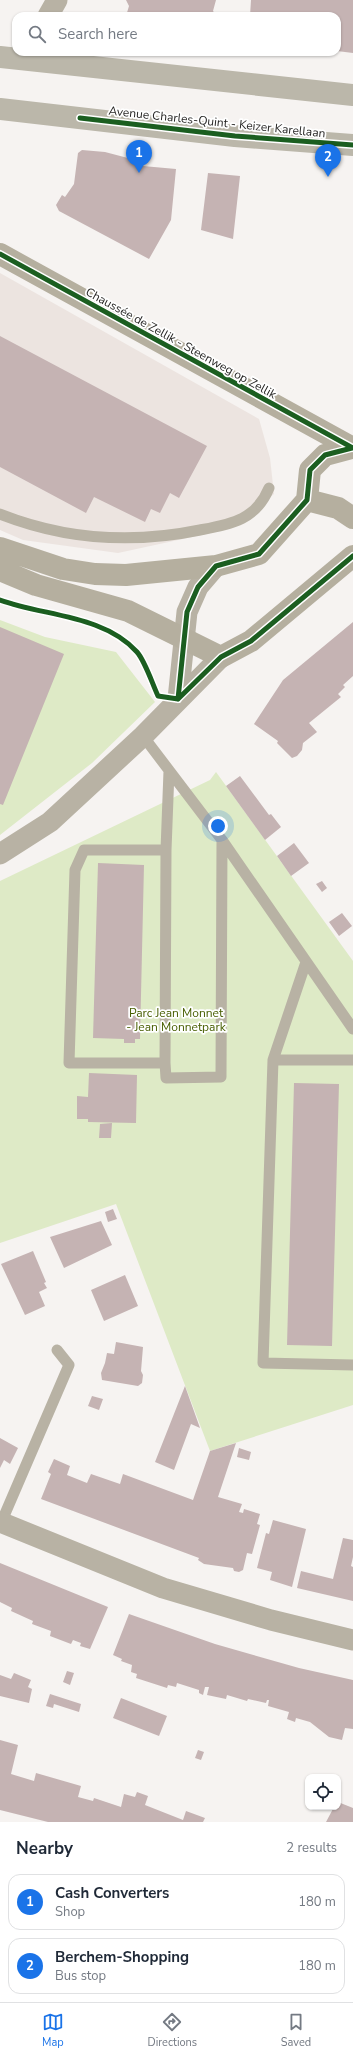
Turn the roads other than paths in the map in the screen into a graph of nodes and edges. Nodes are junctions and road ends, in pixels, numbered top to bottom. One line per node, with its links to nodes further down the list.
1 (57, 0): 2 (street)
2 (50, 12)
3 (35, 56): 4 (main road); 5 (main road)
4 (0, 57)
5 (353, 95)
6 (0, 109): 7 (main road, Avenue Charles-Quint - Keizer Karellaan)
7 (353, 145)
8 (0, 254): 9 (street, Chaussée de Zellik - Steenweg op Zellik)
9 (353, 448): 11 (street)
10 (269, 488): 12 (lane)
11 (307, 500): 13 (street); 16 (street)
12 (0, 514)
13 (353, 518)
14 (0, 548): 16 (street)
15 (353, 556): 19 (street)
16 (216, 566): 18 (street)
17 (0, 570): 18 (street)
18 (185, 640): 19 (street); 20 (street)
19 (221, 657): 20 (street)
20 (178, 699): 21 (street)
21 (143, 736): 22 (lane); 25 (street)
22 (169, 771): 23 (lane); 24 (lane)
23 (222, 840): 26 (lane); 30 (lane)
24 (166, 850): 30 (lane); 30 (lane)
25 (0, 854)
26 (306, 962): 27 (lane); 28 (lane)
27 (353, 1029)
28 (273, 1060): 29 (lane); 32 (lane)
29 (353, 1060)
30 (165, 1063)
31 (57, 1350): 33 (lane)
32 (353, 1365)
33 (1, 1523): 34 (street)
34 (353, 1640)

